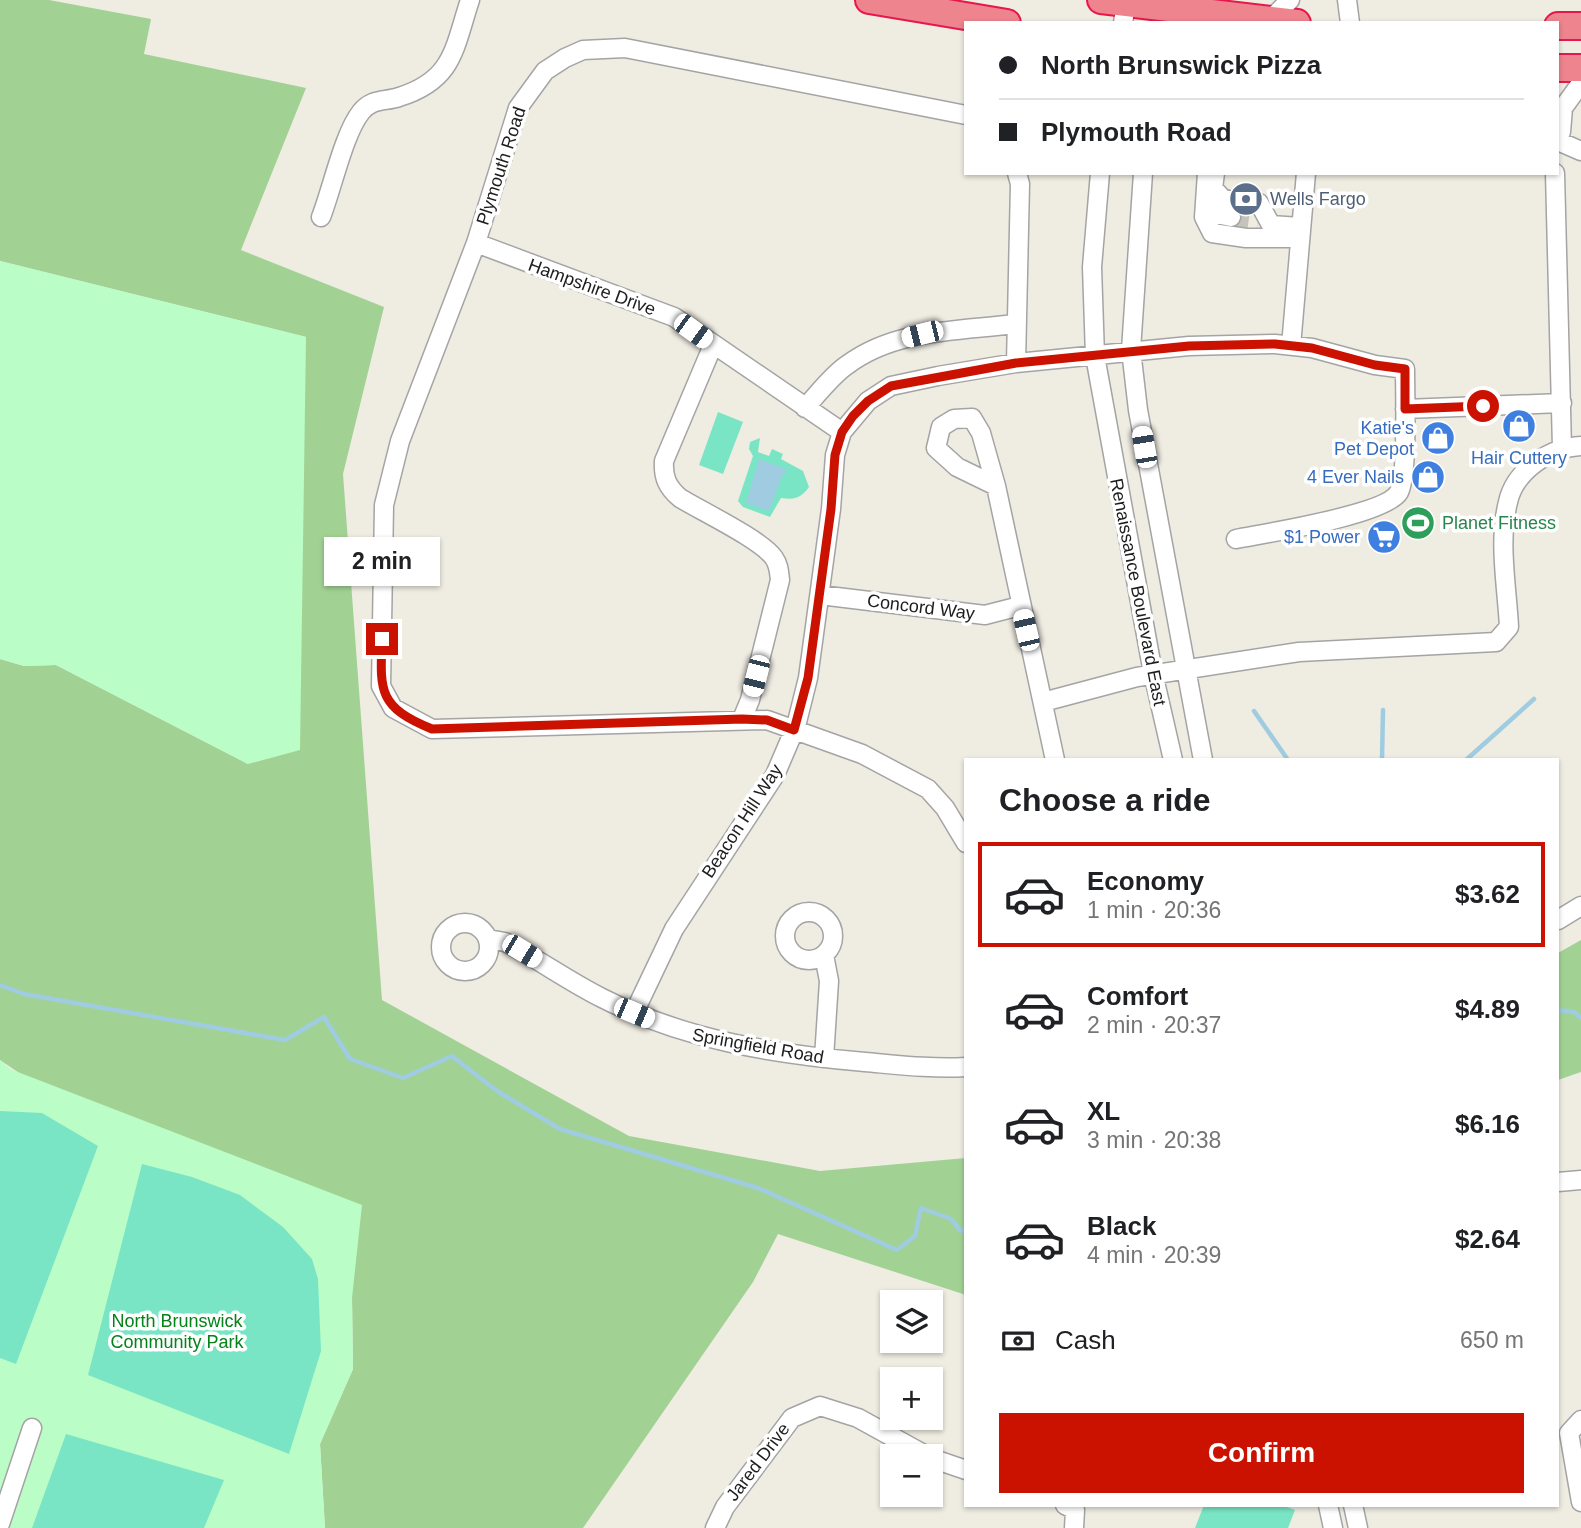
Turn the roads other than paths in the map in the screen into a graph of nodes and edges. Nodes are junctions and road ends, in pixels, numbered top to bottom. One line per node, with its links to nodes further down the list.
1 (470, 0): 26 (street)
2 (869, 0): 7 (highway)
3 (1290, 0): 8 (street)
4 (1348, 0): 9 (street)
5 (1117, 9): 6 (highway)
6 (1155, 15): 8 (highway)
7 (995, 21)
8 (1269, 21)
9 (1350, 21)
10 (1559, 26): 11 (highway)
11 (1581, 26)
12 (1559, 68): 13 (highway)
13 (1581, 68)
14 (1581, 83): 16 (street)
15 (964, 115): 29 (street, Plymouth Road)
16 (1559, 134)
17 (1559, 141): 18 (street)
18 (1581, 151)
19 (1018, 175): 30 (street)
20 (1100, 175): 34 (street, Renaissance Boulevard East)
21 (1143, 175): 33 (street, Renaissance Boulevard East)
22 (1306, 175): 28 (street)
23 (1555, 175): 36 (street)
24 (1212, 190): 25 (street); 28 (street)
25 (1231, 213)
26 (321, 217)
27 (1261, 218): 28 (street)
28 (1299, 232): 32 (street)
29 (476, 243): 31 (street, Hampshire Drive); 49 (street, Plymouth Road)
30 (1015, 324): 35 (street); 37 (street)
31 (713, 345): 37 (street, Hampshire Drive); 49 (street)
32 (1291, 346): 33 (street, Beacon Hill Way); 38 (street, Beacon Hill Way)
33 (1131, 350): 34 (street, Beacon Hill Way); 46 (street, Renaissance Boulevard East)
34 (1095, 356): 35 (street, Beacon Hill Way); 47 (street, Renaissance Boulevard East)
35 (1016, 363): 39 (street, Beacon Hill Way)
36 (1562, 403): 38 (street); 41 (street)
37 (805, 408): 39 (street, Hampshire Drive)
38 (1405, 409): 43 (street)
39 (842, 432): 44 (street, Beacon Hill Way)
40 (1581, 446): 41 (street)
41 (1562, 448): 46 (street)
42 (996, 486): 45 (street)
43 (1236, 540)
44 (820, 595): 45 (street, Concord Way); 50 (street, Beacon Hill Way)
45 (1020, 606): 48 (street)
46 (1184, 668): 47 (street); 53 (street, Renaissance Boulevard East)
47 (1153, 673): 48 (street); 52 (street, Renaissance Boulevard East)
48 (1043, 702): 51 (street)
49 (742, 719): 50 (street)
50 (794, 730): 54 (street); 59 (street, Beacon Hill Way)
51 (1055, 758)
52 (1172, 758)
53 (1203, 758)
54 (964, 840)
55 (1581, 906): 56 (street)
56 (1559, 919)
57 (488, 939): 59 (street, Springfield Road)
58 (824, 955): 60 (street)
59 (634, 1013): 60 (street, Springfield Road)
60 (824, 1058): 61 (street, Springfield Road)
61 (964, 1067)
62 (1581, 1180): 63 (street)
63 (1559, 1182)
64 (1581, 1420): 69 (street)
65 (32, 1428): 73 (street)
66 (905, 1444): 74 (street, Jared Drive)
67 (943, 1462): 68 (street, Jared Drive)
68 (964, 1469)
69 (1581, 1502)
70 (1069, 1507): 75 (street)
71 (1328, 1507): 76 (street)
72 (1353, 1507): 77 (street)
73 (0, 1524)
74 (715, 1528)
75 (1074, 1528)
76 (1333, 1528)
77 (1358, 1528)

